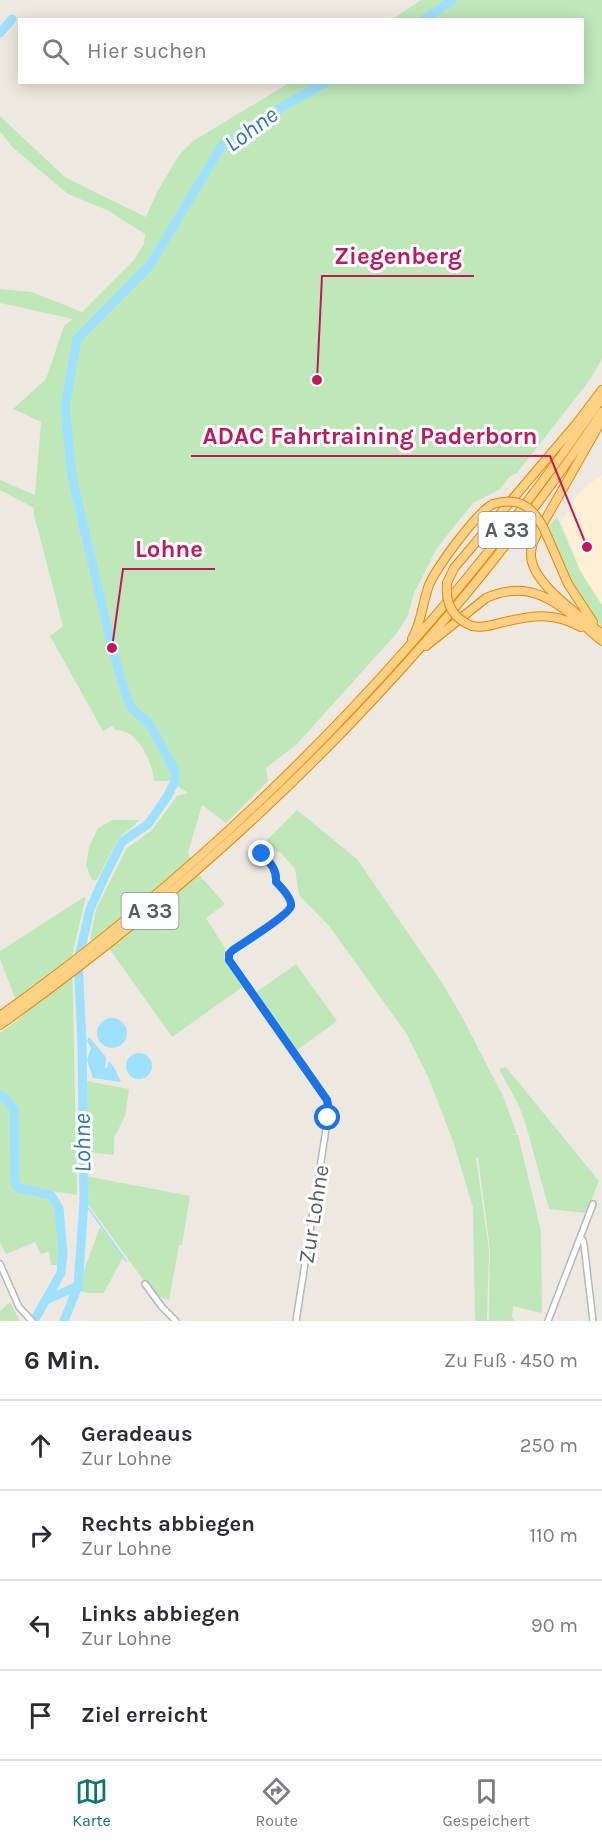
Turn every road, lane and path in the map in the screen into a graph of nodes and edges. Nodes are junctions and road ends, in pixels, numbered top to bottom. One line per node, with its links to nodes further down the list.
1 (602, 390): 6 (highway, bridge)
2 (602, 398): 7 (highway, A 33)
3 (602, 412): 8 (highway, A 33)
4 (602, 420): 5 (highway)
5 (602, 633): 7 (highway, bridge)
6 (602, 641): 8 (highway)
7 (403, 655): 9 (highway, A 33)
8 (412, 656): 9 (highway, A 33)
9 (287, 782): 11 (highway, A 33); 12 (highway, A 33)
10 (262, 854): 20 (street, Zur Lohne)
11 (0, 1016)
12 (0, 1025)
13 (592, 1204): 14 (street)
14 (580, 1238): 21 (street); 22 (street)
15 (0, 1264): 18 (street)
16 (145, 1284): 17 (street)
17 (168, 1318): 19 (street)
18 (32, 1321)
19 (176, 1321)
20 (296, 1321)
21 (548, 1321)
22 (593, 1321)

